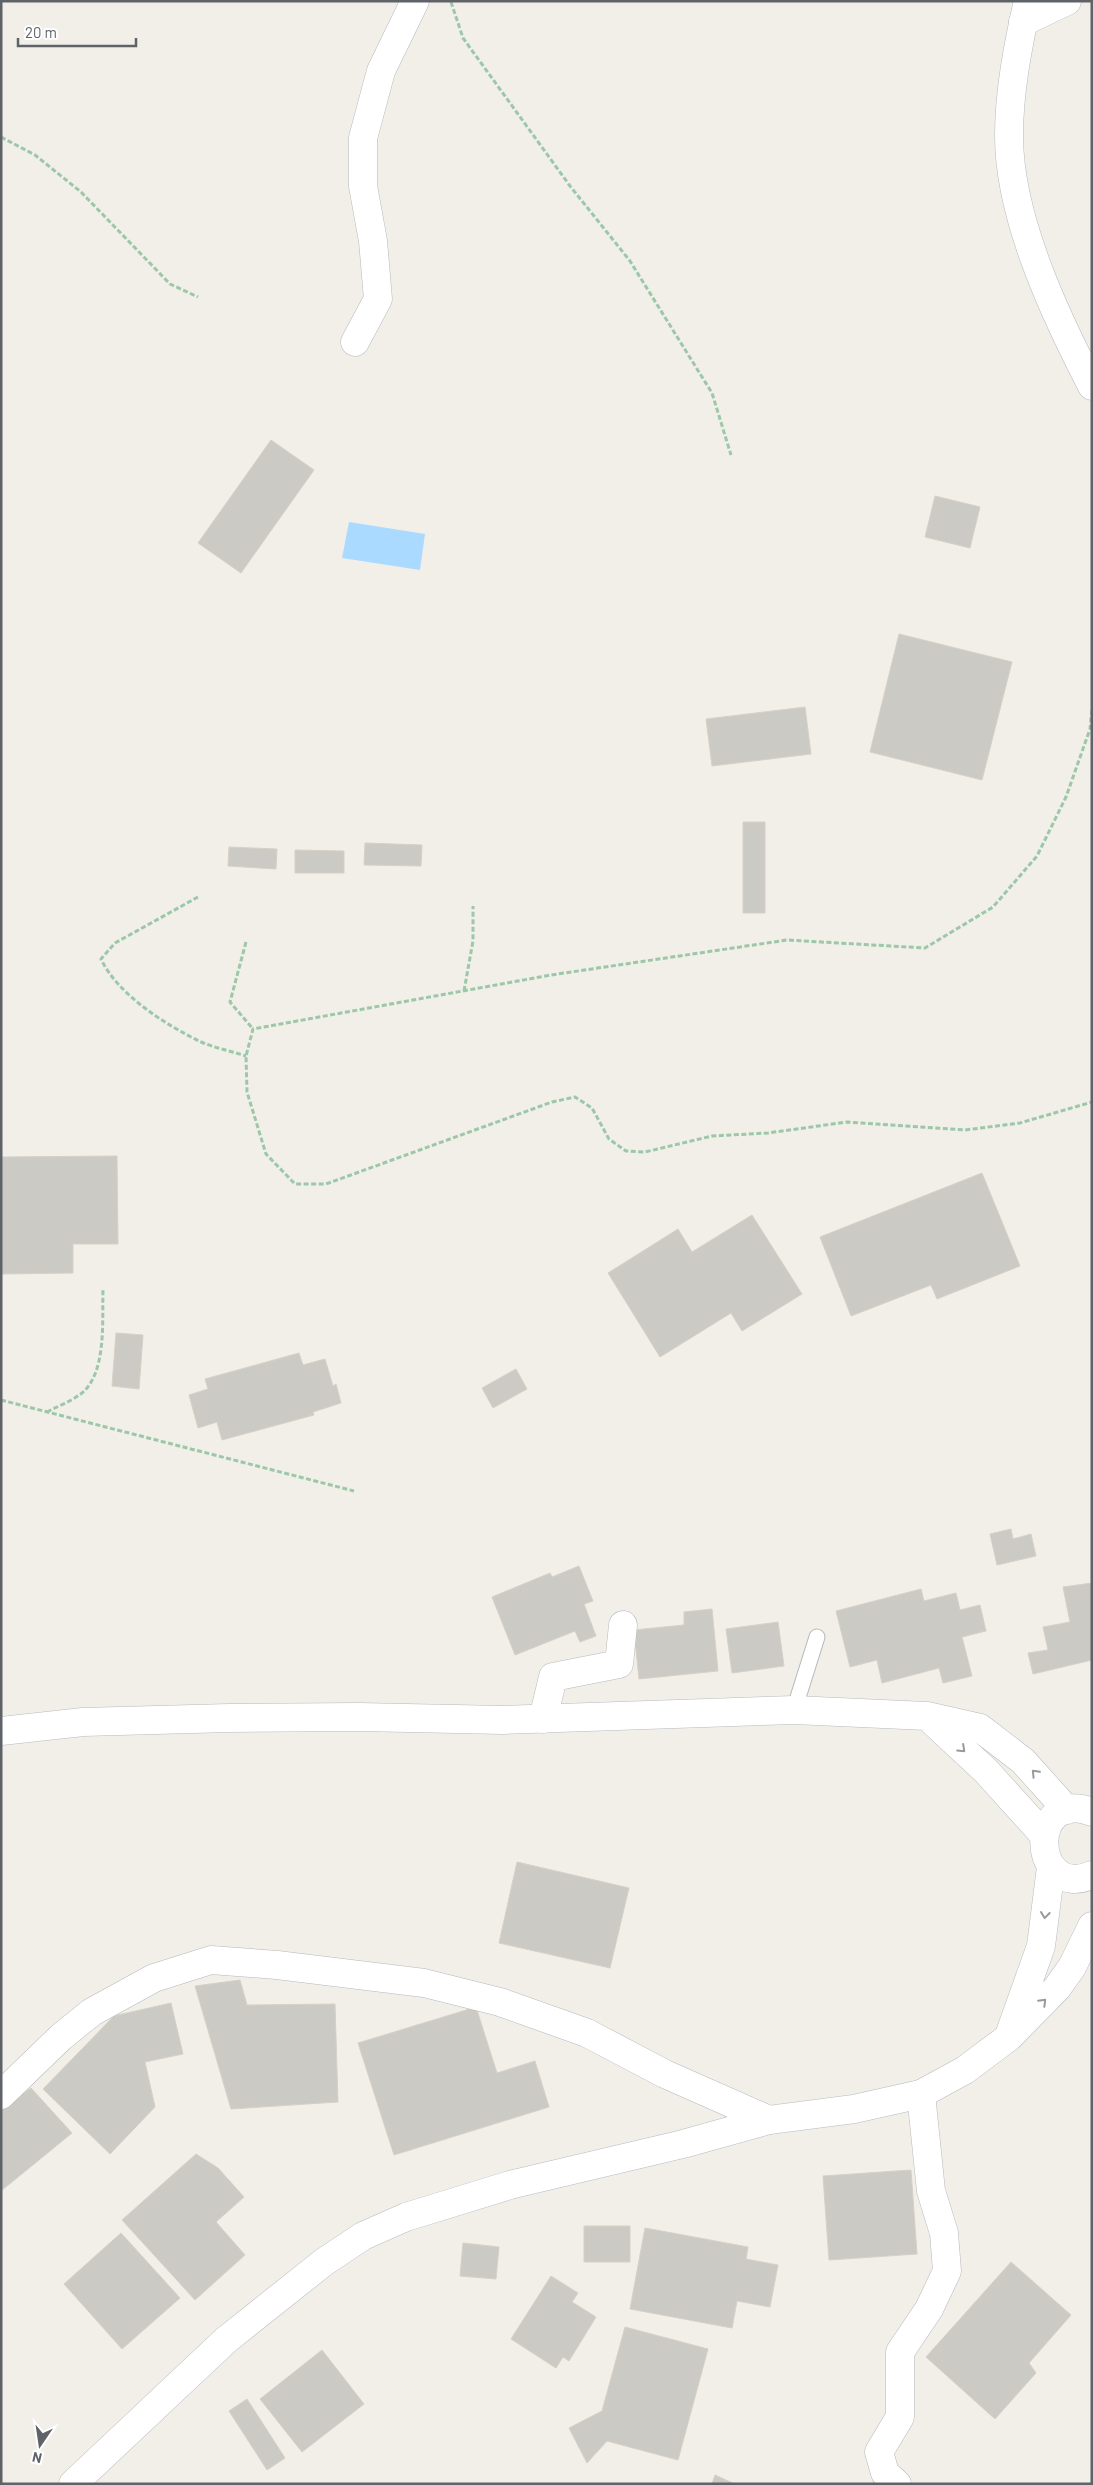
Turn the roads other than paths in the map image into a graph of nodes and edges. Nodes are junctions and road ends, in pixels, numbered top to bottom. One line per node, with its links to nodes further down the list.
1 (415, 1): 4 (street)
2 (1068, 1): 3 (street)
3 (1026, 12): 5 (street)
4 (355, 342)
5 (1092, 386)
6 (623, 1625): 10 (street)
7 (817, 1637): 8 (lane)
8 (794, 1710): 9 (street); 10 (street)
9 (927, 1716): 12 (street, one-way to 9); 13 (street, one-way to 13)
10 (543, 1719): 11 (street)
11 (1, 1731)
12 (1084, 1808): 13 (street)
13 (1043, 1834): 14 (street)
14 (1051, 1867): 15 (street); 17 (street, one-way to 17)
15 (1092, 1875)
16 (1092, 1926): 17 (street, one-way to 16)
17 (1009, 2037): 18 (street)
18 (921, 2094): 20 (street); 22 (street)
19 (1, 2095): 20 (street)
20 (769, 2120): 21 (street)
21 (76, 2483)
22 (897, 2484)

